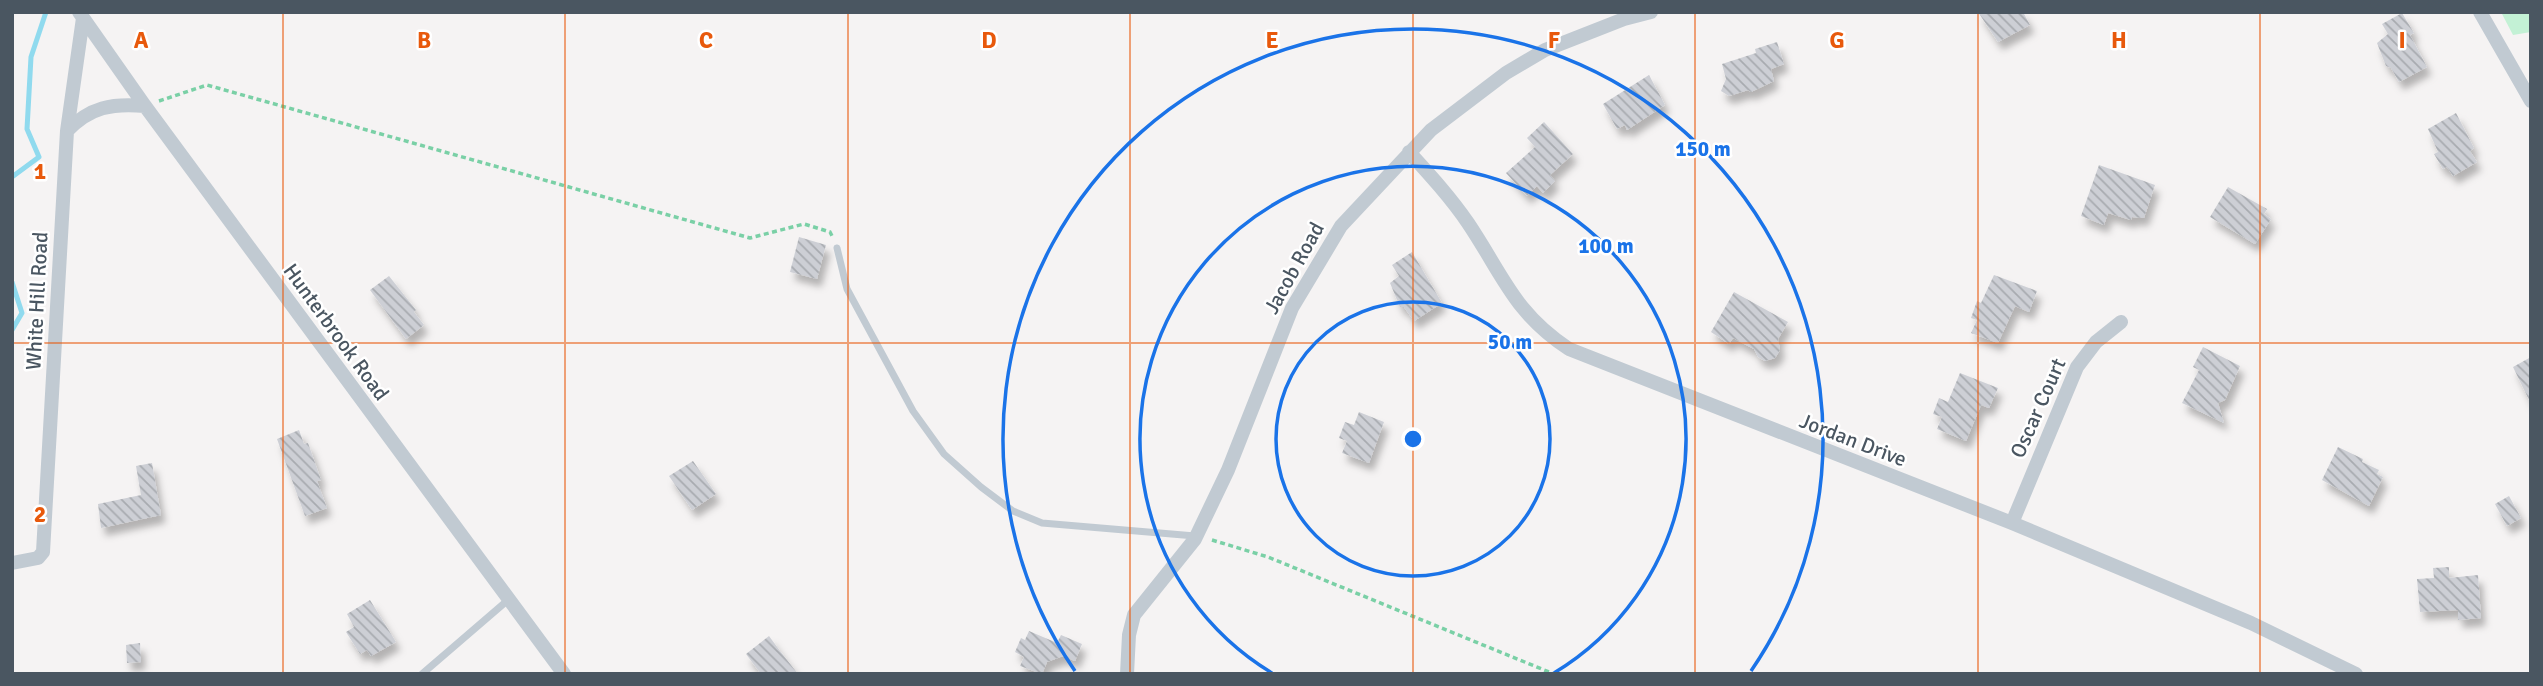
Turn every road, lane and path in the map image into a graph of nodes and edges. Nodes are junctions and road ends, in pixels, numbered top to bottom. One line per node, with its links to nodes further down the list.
1 (1650, 12): 7 (street, Jacob Road)
2 (2480, 12): 4 (street)
3 (81, 15): 5 (street, Hunterbrook Road); 6 (street, White Hill Road)
4 (2531, 101)
5 (145, 106): 6 (street); 8 (path); 13 (street, Hunterbrook Road)
6 (67, 131): 12 (street, White Hill Road)
7 (1409, 152): 10 (street, Jordan Drive); 11 (street, Jacob Road)
8 (836, 248): 11 (lane)
9 (2121, 322): 10 (street, Oscar Court)
10 (2012, 523): 18 (street, Jordan Drive)
11 (1196, 536): 16 (street, Jacob Road); 17 (path)
12 (12, 563)
13 (508, 600): 14 (lane); 15 (street, Hunterbrook Road)
14 (422, 674)
15 (564, 674)
16 (1127, 674)
17 (1553, 674)
18 (2356, 674)

